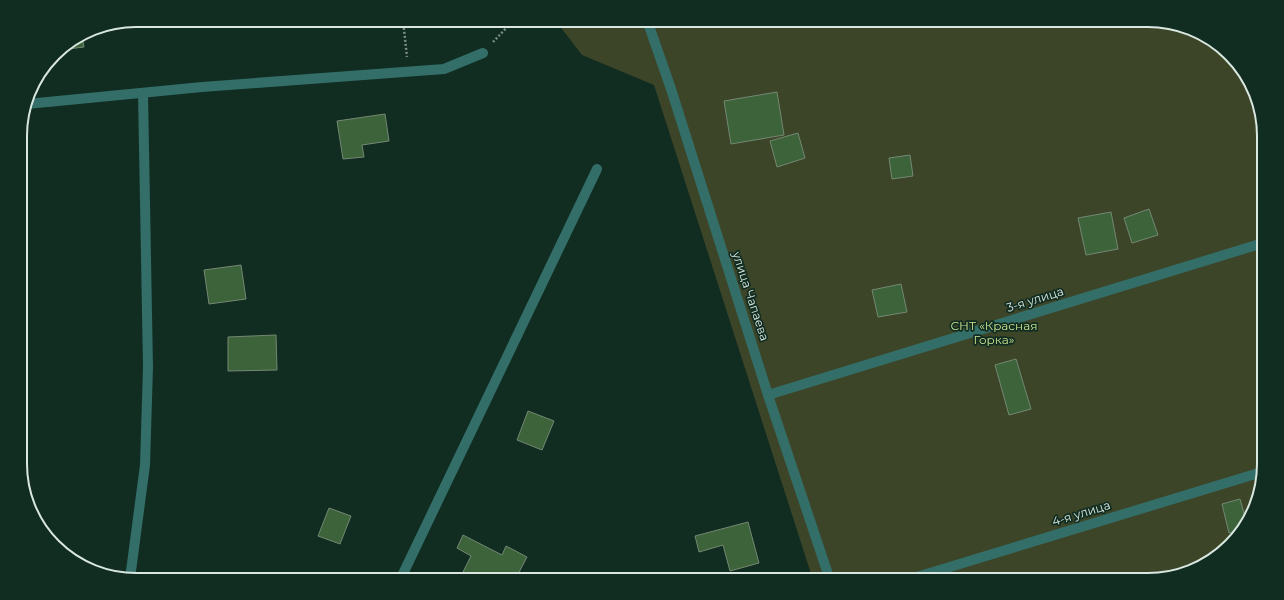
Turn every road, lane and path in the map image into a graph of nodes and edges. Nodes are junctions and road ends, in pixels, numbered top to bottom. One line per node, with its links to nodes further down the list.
1 (404, 27): 5 (path)
2 (507, 27): 4 (path)
3 (649, 27): 10 (lane, улица Чапаева)
4 (483, 53): 5 (lane)
5 (408, 71): 6 (lane)
6 (143, 92): 7 (lane); 12 (lane)
7 (32, 103)
8 (597, 169): 13 (lane)
9 (1257, 245): 10 (lane, 3-я улица)
10 (768, 395): 14 (lane, улица Чапаева)
11 (1256, 474): 15 (lane, 4-я улица)
12 (130, 573)
13 (403, 573)
14 (828, 573)
15 (930, 573)

